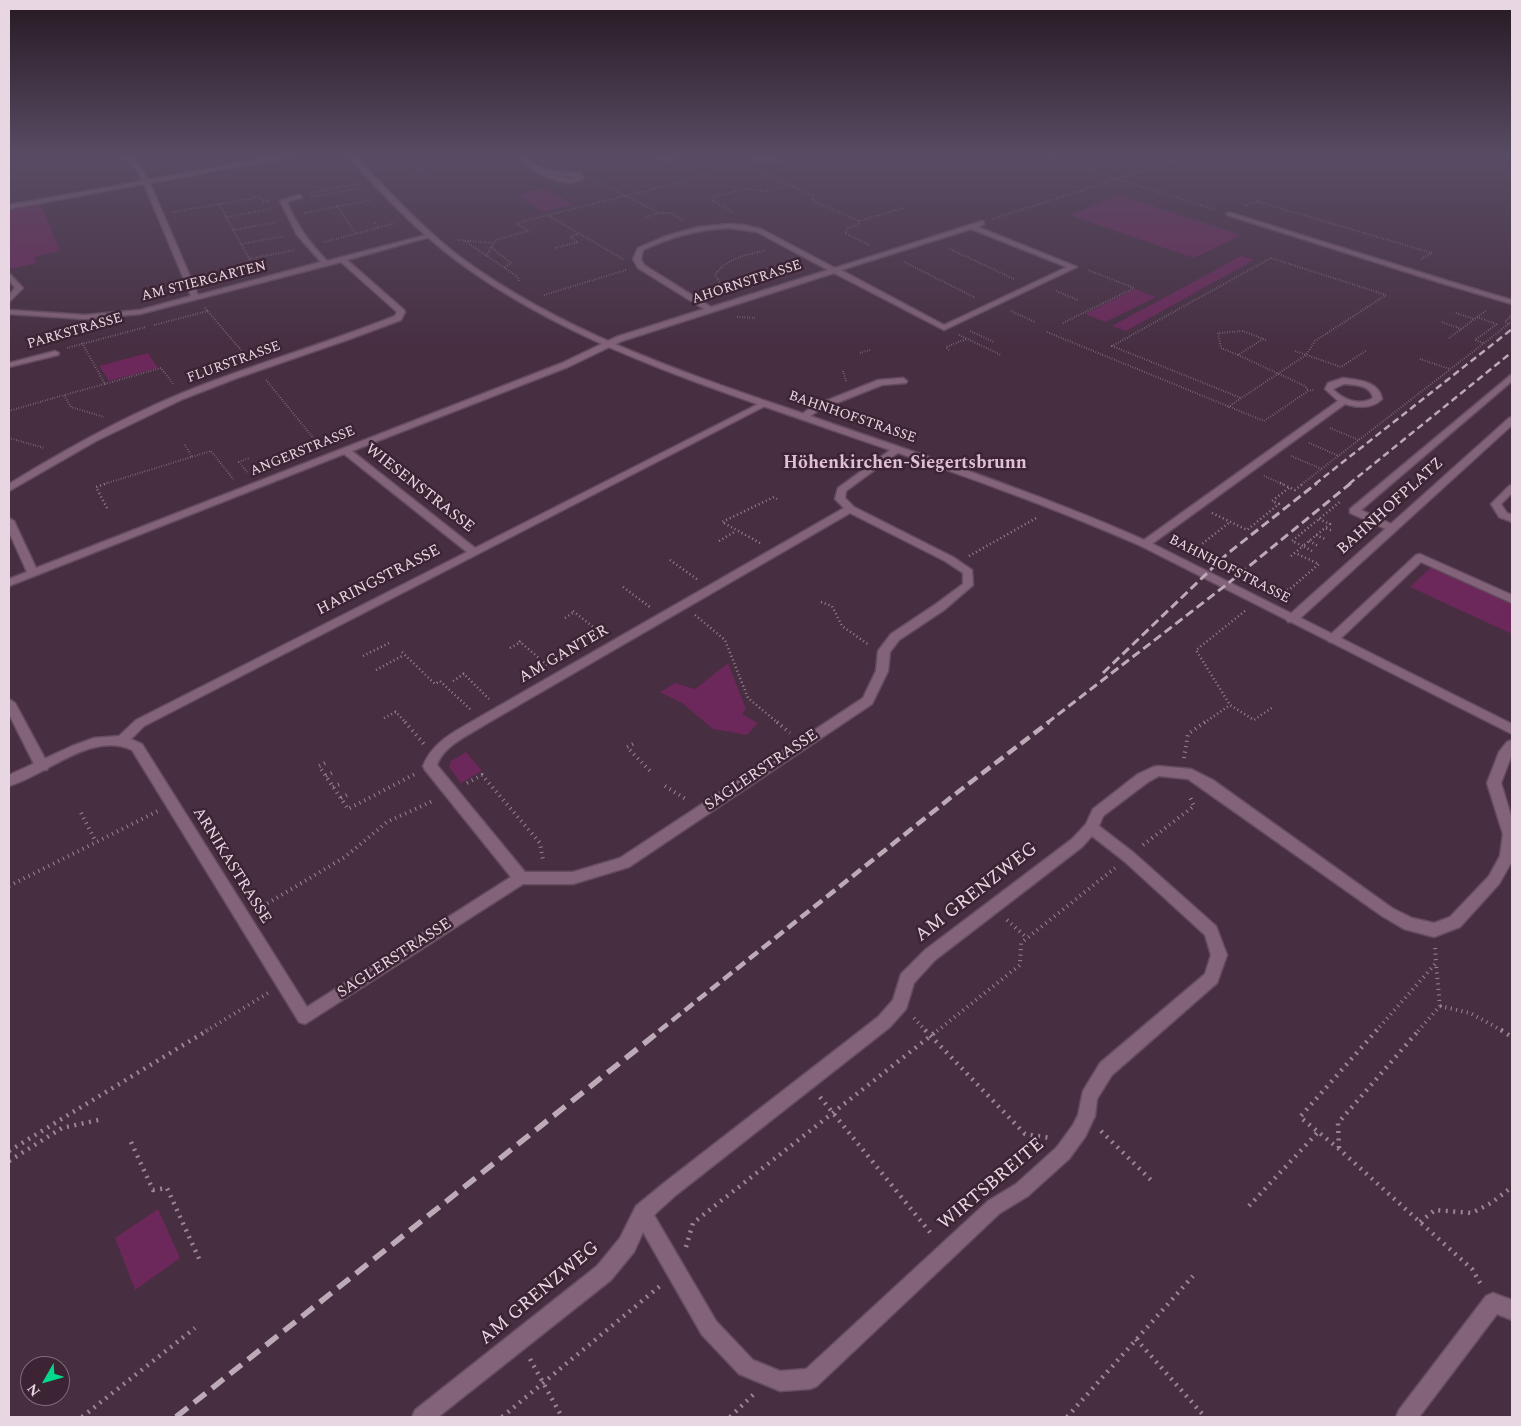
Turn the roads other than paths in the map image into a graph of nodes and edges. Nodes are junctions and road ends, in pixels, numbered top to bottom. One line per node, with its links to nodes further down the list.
1 (163, 221): 12 (street)
2 (292, 221): 9 (street)
3 (412, 221): 7 (street, BAHNHOFSTRASSE)
4 (1250, 221): 14 (street)
5 (982, 223): 6 (street, AHORNSTRASSE)
6 (970, 226): 10 (street, AHORNSTRASSE); 10 (street)
7 (430, 236): 8 (street, AM STIERGARTEN); 17 (street, BAHNHOFSTRASSE)
8 (342, 259): 9 (street, AM STIERGARTEN); 28 (street, FLURSTRASSE)
9 (325, 264): 12 (street, AM STIERGARTEN)
10 (836, 269): 15 (street, AHORNSTRASSE); 15 (street)
11 (9, 275): 13 (street)
12 (195, 297): 16 (street, AM STIERGARTEN)
13 (9, 300)
14 (1512, 302)
15 (710, 310): 17 (street, AHORNSTRASSE)
16 (9, 312)
17 (607, 345): 23 (street, BAHNHOFSTRASSE); 26 (street, ANGERSTRASSE)
18 (55, 353): 19 (street, PARKSTRASSE)
19 (9, 365)
20 (1512, 377): 33 (street)
21 (903, 382): 24 (street)
22 (1344, 401): 22 (street); 34 (street)
23 (765, 404): 24 (street, BAHNHOFSTRASSE); 35 (street, HARINGSTRASSE)
24 (803, 417): 27 (street, BAHNHOFSTRASSE)
25 (1512, 420): 33 (street, BAHNHOFPLATZ)
26 (345, 450): 35 (street, WIESENSTRASSE); 36 (street, ANGERSTRASSE)
27 (896, 450): 30 (street); 34 (street, BAHNHOFSTRASSE)
28 (9, 488)
29 (1512, 488): 31 (street)
30 (850, 509): 48 (street, AM GANTER); 48 (street, SAGLERSTRASSE)
31 (1512, 519)
32 (9, 521): 36 (street)
33 (1392, 528): 39 (street, BAHNHOFPLATZ)
34 (1145, 544): 39 (street, BAHNHOFSTRASSE)
35 (474, 552): 43 (street, HARINGSTRASSE)
36 (33, 574): 37 (street, ANGERSTRASSE)
37 (9, 583)
38 (1512, 598): 40 (street)
39 (1292, 618): 40 (street, BAHNHOFSTRASSE)
40 (1333, 639): 42 (street, BAHNHOFSTRASSE)
41 (9, 703): 45 (street)
42 (1512, 729)
43 (122, 740): 45 (street); 49 (street, ARNIKASTRASSE)
44 (1512, 745): 47 (street, AM GRENZWEG)
45 (42, 766): 46 (street)
46 (9, 781)
47 (1091, 828): 50 (street, AM GRENZWEG); 50 (street, WIRTSBREITE)
48 (521, 878): 49 (street, SAGLERSTRASSE)
49 (305, 1017)
50 (643, 1213): 52 (street, AM GRENZWEG)
51 (1512, 1310): 53 (street)
52 (422, 1417)
53 (1406, 1417)

